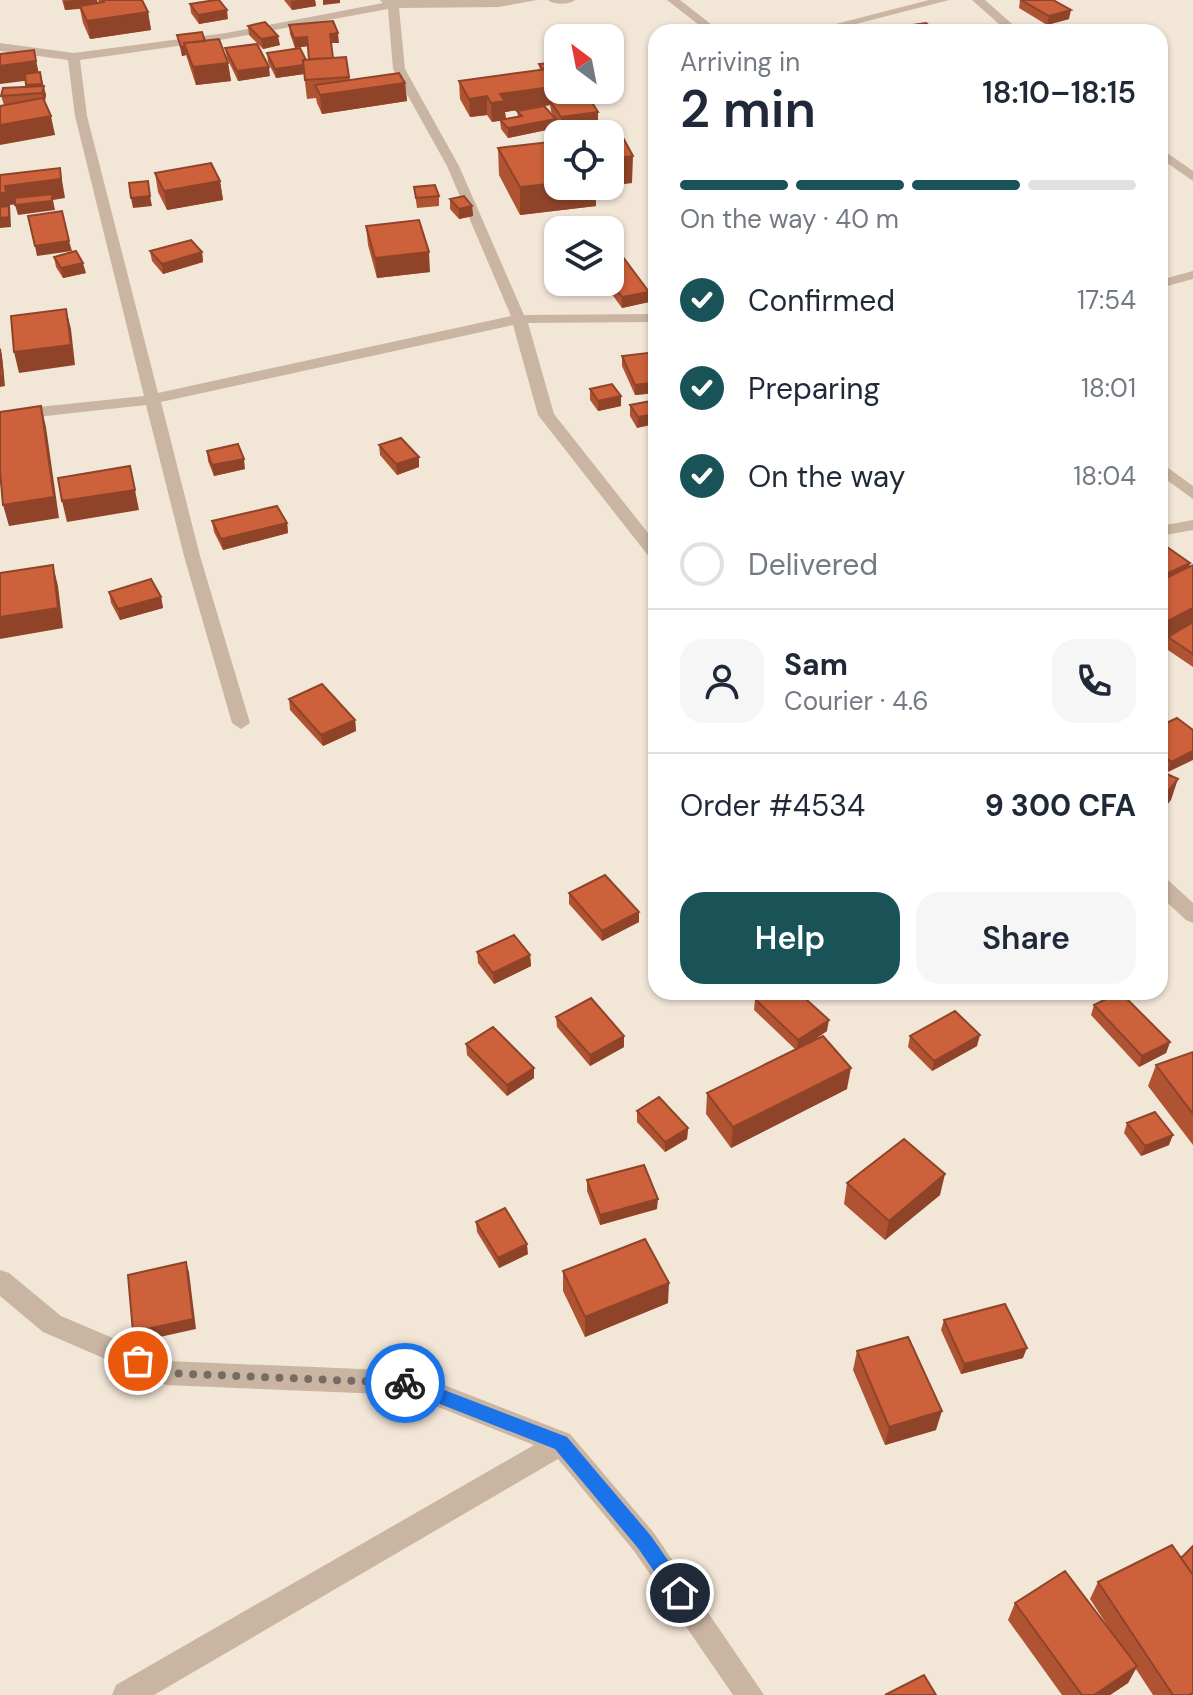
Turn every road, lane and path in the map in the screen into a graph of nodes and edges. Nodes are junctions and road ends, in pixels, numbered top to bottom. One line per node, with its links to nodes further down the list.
1 (531, 0): 7 (street)
2 (554, 0): 3 (street)
3 (569, 0)
4 (673, 0): 8 (street)
5 (943, 0): 9 (street)
6 (978, 0): 10 (street)
7 (390, 3): 12 (street); 18 (street)
8 (704, 24)
9 (844, 24)
10 (1006, 24)
11 (0, 47): 12 (street)
12 (74, 57): 19 (street)
13 (1168, 158): 14 (street)
14 (1193, 177)
15 (1193, 275): 16 (street)
16 (1168, 282)
17 (648, 318): 18 (street)
18 (519, 319): 19 (street); 25 (street)
19 (154, 399): 20 (street); 26 (street)
20 (0, 416)
21 (1168, 474): 22 (street)
22 (1193, 494)
23 (1193, 525): 24 (street)
24 (1168, 530)
25 (648, 544)
26 (241, 723)
27 (1168, 892): 28 (street)
28 (1193, 915)
29 (0, 1281): 30 (street)
30 (561, 1443): 31 (street); 32 (street)
31 (126, 1695)
32 (750, 1695)

